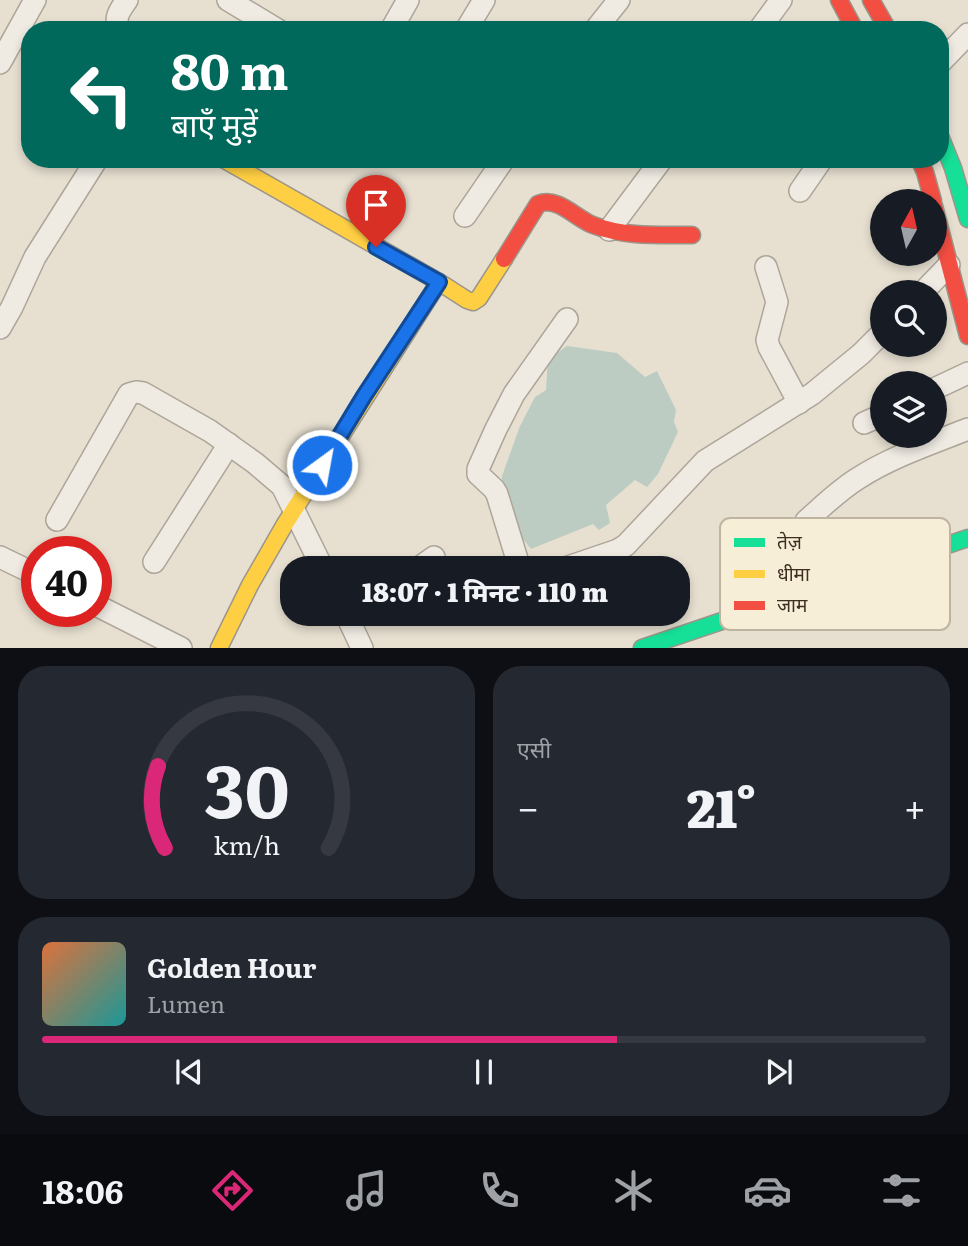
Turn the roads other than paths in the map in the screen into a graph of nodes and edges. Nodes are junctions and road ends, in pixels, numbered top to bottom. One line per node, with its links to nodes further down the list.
1 (35, 0): 10 (street)
2 (127, 0): 11 (street)
3 (228, 0): 12 (street)
4 (408, 0): 13 (street)
5 (484, 0): 14 (street)
6 (619, 0): 15 (street)
7 (781, 0): 16 (street)
8 (839, 0): 17 (main road)
9 (871, 0): 18 (main road)
10 (23, 21)
11 (116, 21)
12 (263, 21)
13 (396, 21)
14 (471, 21)
15 (603, 21)
16 (766, 21)
17 (850, 21)
18 (883, 21)
19 (21, 25): 22 (street)
20 (968, 34): 21 (street)
21 (949, 54)
22 (0, 63)
23 (949, 158): 33 (main road)
24 (91, 168): 42 (street)
25 (239, 168): 40 (main road)
26 (496, 168): 32 (street)
27 (655, 168): 34 (street)
28 (816, 168): 31 (street)
29 (923, 168): 30 (main road)
30 (930, 189)
31 (800, 191)
32 (465, 216)
33 (968, 219)
34 (609, 230): 35 (main road); 40 (main road)
35 (692, 236)
36 (947, 257): 37 (main road)
37 (949, 265): 39 (street); 43 (main road)
38 (766, 267): 47 (street)
39 (935, 280)
40 (439, 282): 50 (main road)
41 (566, 319): 56 (street)
42 (0, 328)
43 (968, 336)
44 (870, 344): 47 (street)
45 (968, 373): 46 (street)
46 (947, 383)
47 (799, 403): 57 (street)
48 (968, 429): 51 (street)
49 (229, 444): 50 (street); 52 (street); 59 (street)
50 (294, 510): 55 (street); 65 (main road)
51 (810, 518)
52 (57, 520)
53 (968, 538): 54 (main road)
54 (950, 544)
55 (317, 556)
56 (516, 556)
57 (600, 556)
58 (0, 557): 60 (street)
59 (154, 562)
60 (21, 567)
61 (112, 613): 64 (street)
62 (720, 622): 67 (main road)
63 (352, 626): 66 (street)
64 (181, 648)
65 (219, 648)
66 (362, 648)
67 (642, 648)

